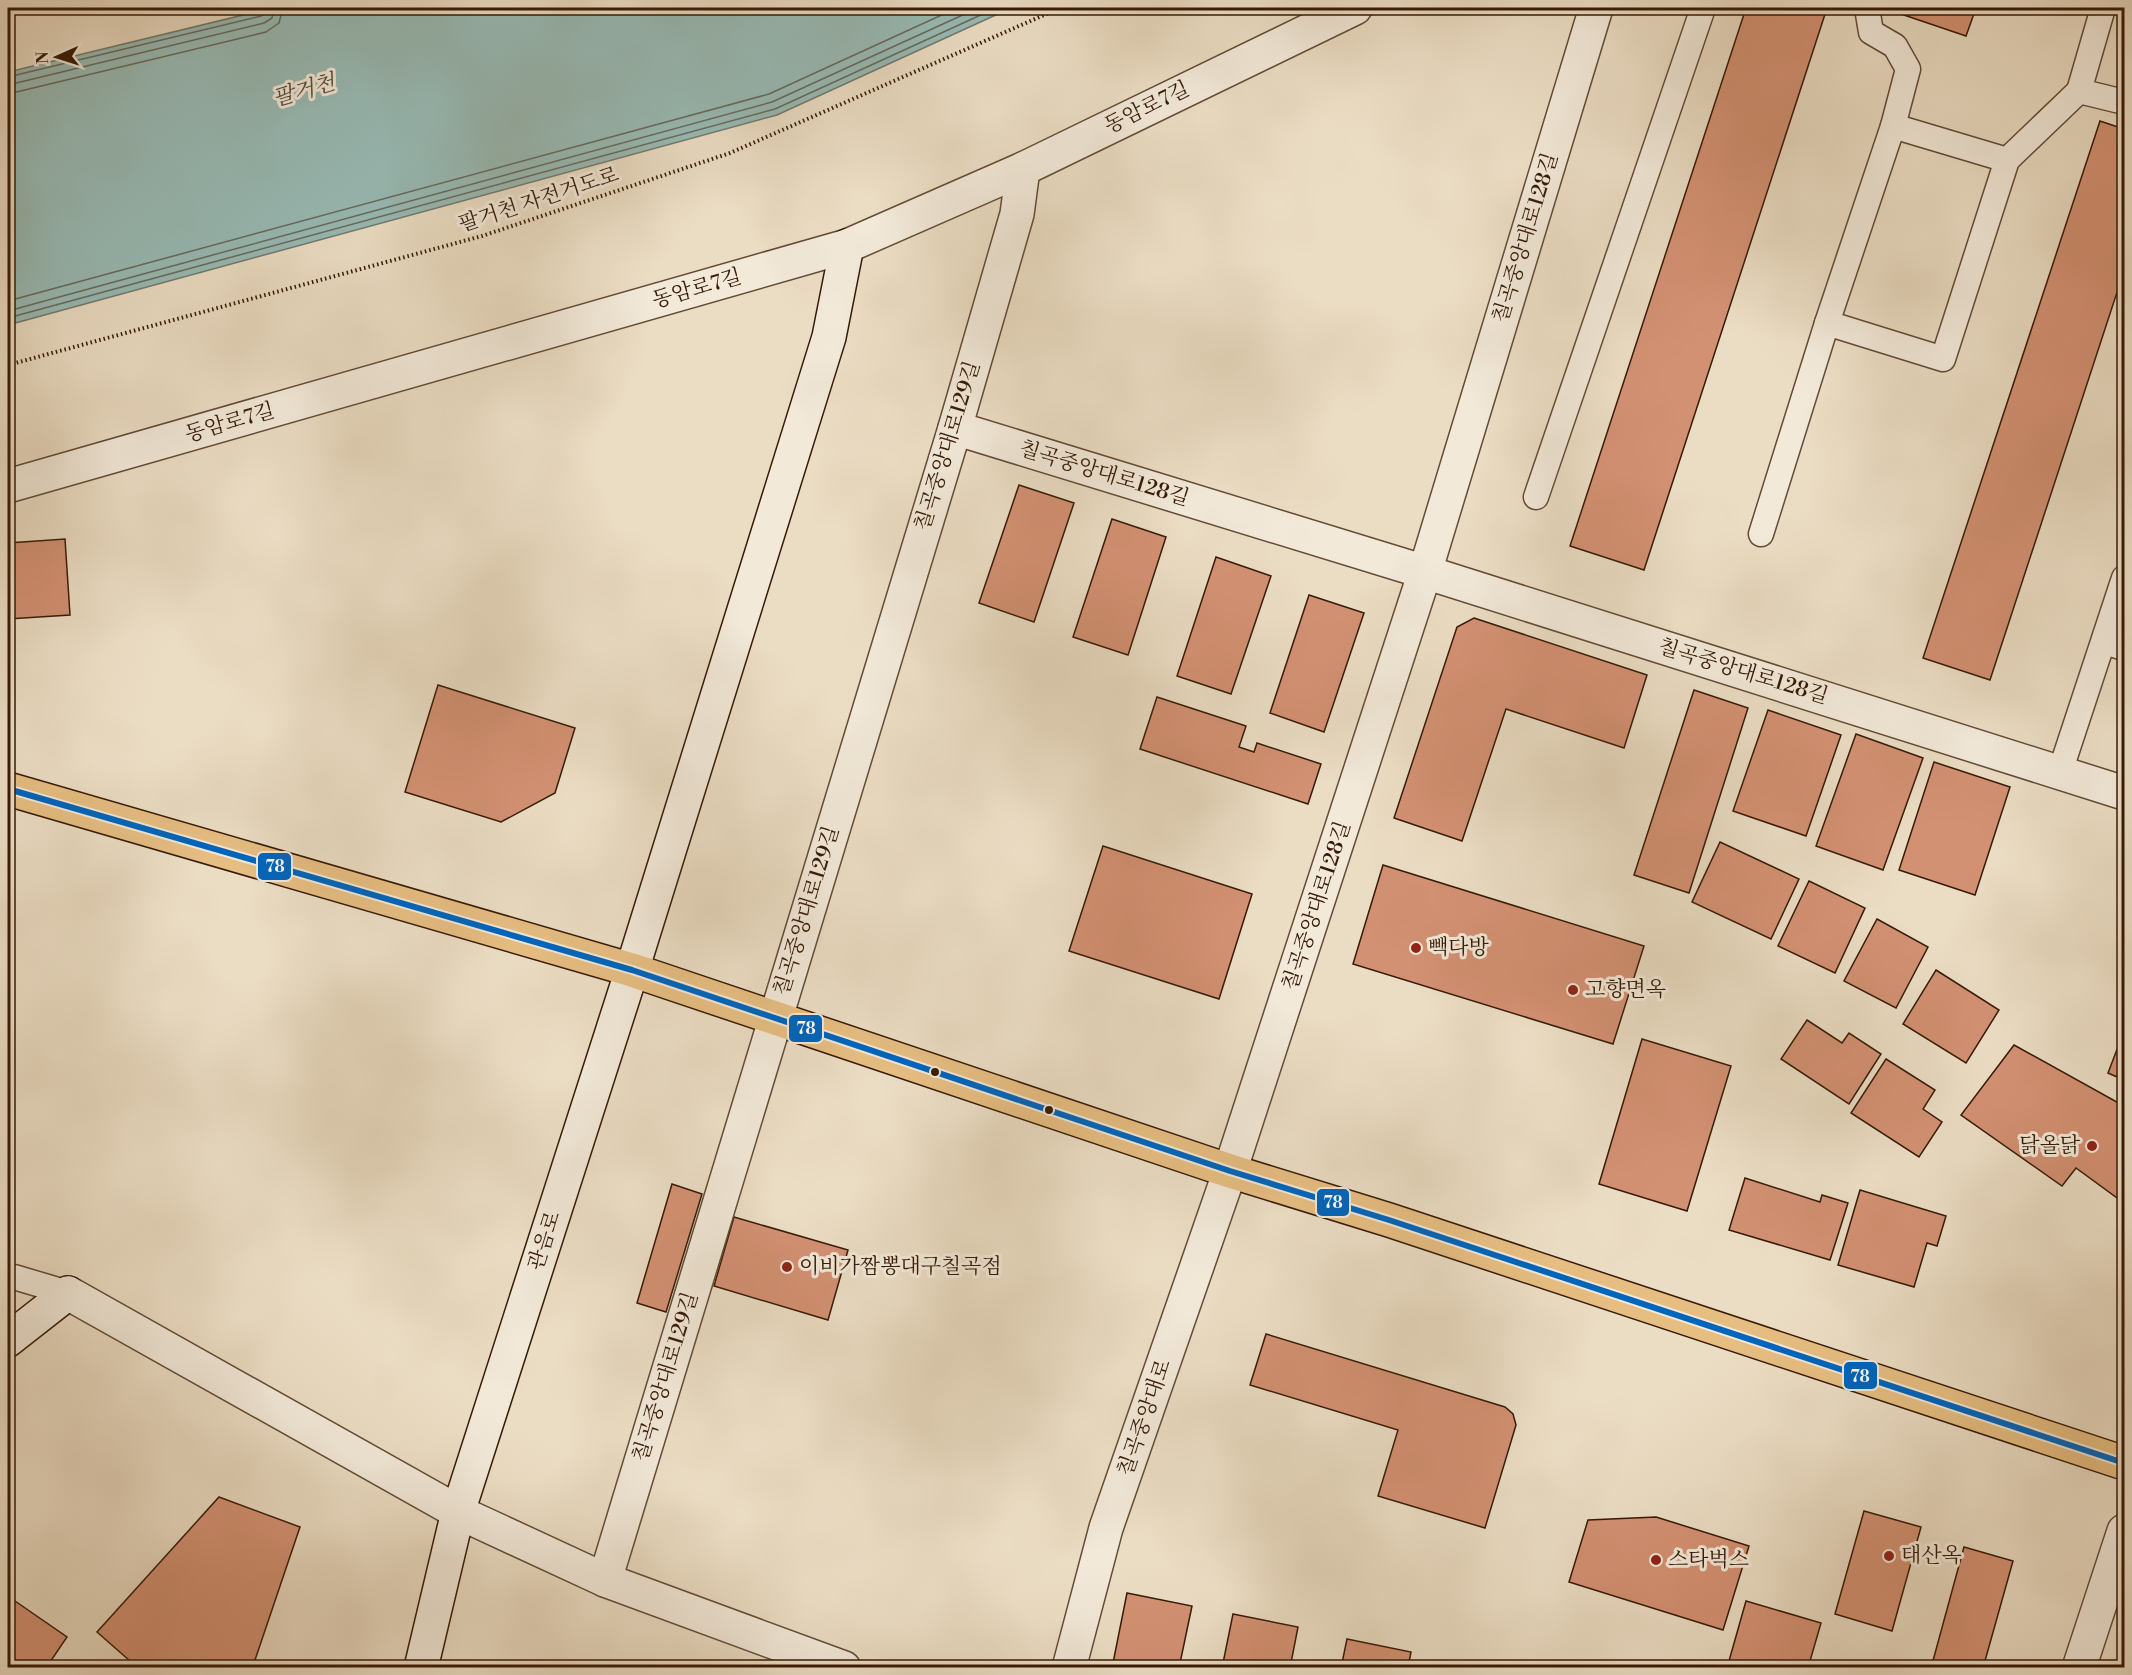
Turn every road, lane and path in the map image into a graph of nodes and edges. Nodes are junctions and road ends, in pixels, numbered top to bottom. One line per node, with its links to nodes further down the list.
1 (1060, 8): 14 (path, 팔거천 자전거도로)
2 (1355, 8): 11 (street, 동암로7길)
3 (1596, 8): 19 (street, 칠곡중앙대로128길)
4 (1703, 8): 17 (lane)
5 (1867, 8): 9 (lane)
6 (2103, 8): 7 (lane)
7 (2079, 91): 8 (lane); 10 (lane)
8 (2124, 102)
9 (1893, 126): 10 (lane); 13 (lane)
10 (2007, 160): 13 (lane)
11 (1023, 169): 12 (street, 동암로7길); 15 (street, 칠곡중앙대로129길)
12 (847, 246): 16 (street, 동암로7길); 25 (street, 관음로)
13 (1827, 323): 18 (lane)
14 (8, 365)
15 (955, 428): 19 (street, 칠곡중앙대로128길); 26 (street, 칠곡중앙대로129길)
16 (8, 486)
17 (1536, 497)
18 (1761, 534)
19 (1425, 572): 22 (street, 칠곡중앙대로128길); 27 (street, 칠곡중앙대로128길)
20 (2124, 578): 21 (lane)
21 (2114, 645): 22 (lane)
22 (2060, 772): 24 (street, 칠곡중앙대로128길)
23 (8, 789): 25 (main road)
24 (2124, 793)
25 (632, 970): 26 (main road); 32 (street, 관음로)
26 (774, 1019): 27 (main road); 34 (street, 칠곡중앙대로129길)
27 (1230, 1171): 31 (main road); 37 (street, 칠곡중앙대로)
28 (8, 1278): 29 (lane)
29 (68, 1293): 30 (street); 32 (street)
30 (8, 1340)
31 (2124, 1463)
32 (458, 1512): 34 (street); 35 (street, 관음로)
33 (2124, 1531): 38 (street)
34 (605, 1580): 36 (street)
35 (421, 1668)
36 (844, 1668)
37 (1070, 1668)
38 (2079, 1668)

